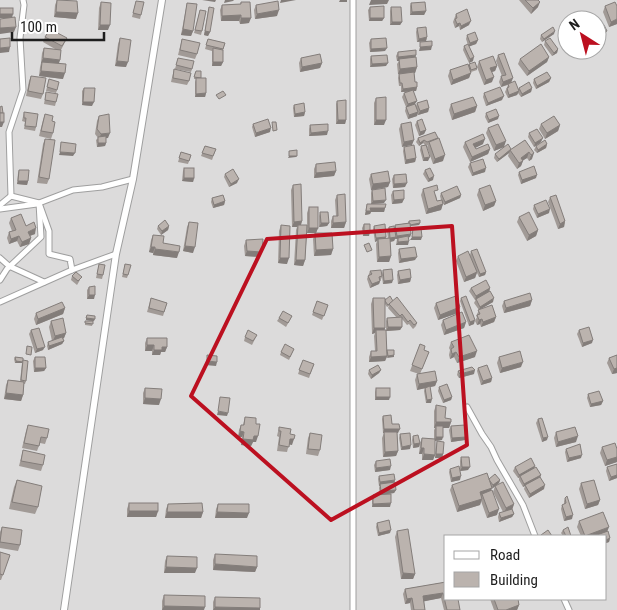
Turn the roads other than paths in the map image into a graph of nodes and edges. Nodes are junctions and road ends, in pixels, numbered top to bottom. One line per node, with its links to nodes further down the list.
1 (23, 0): 5 (street)
2 (162, 0): 4 (street)
3 (353, 0): 19 (street)
4 (133, 179): 6 (street); 9 (street)
5 (11, 196): 6 (street); 7 (street)
6 (39, 203): 8 (street); 11 (street); 12 (street)
7 (0, 205)
8 (0, 209)
9 (116, 254): 12 (street); 18 (street)
10 (0, 258): 11 (street)
11 (9, 266): 13 (street); 14 (street)
12 (72, 270): 14 (street)
13 (0, 280)
14 (44, 282): 15 (street)
15 (0, 302)
16 (467, 407): 17 (street)
17 (536, 535)
18 (64, 610)
19 (353, 610)

